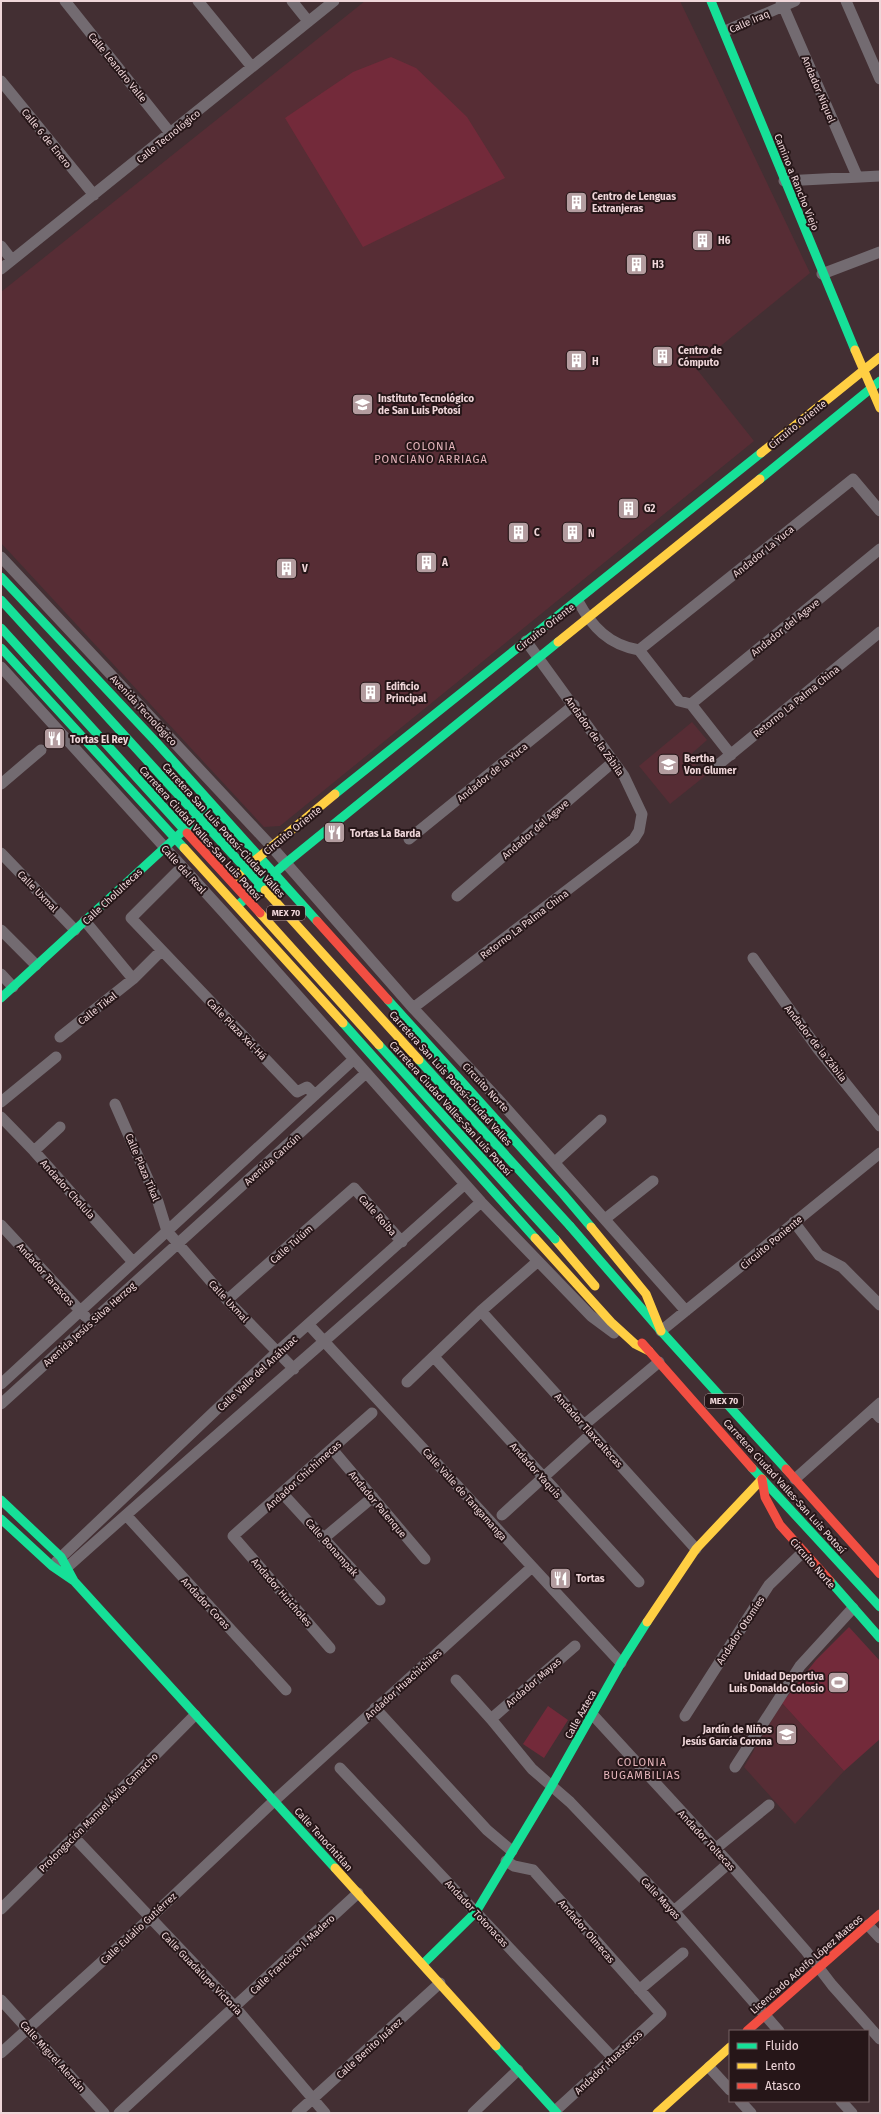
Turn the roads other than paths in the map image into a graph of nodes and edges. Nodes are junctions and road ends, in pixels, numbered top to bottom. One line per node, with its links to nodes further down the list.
1 (66, 1): 14 (street, Calle Leandro Valle)
2 (198, 1): 11 (street)
3 (292, 1): 9 (street)
4 (334, 1): 9 (street, Calle Tecnológico)
5 (711, 1): 10 (main road, Camino a Rancho Viejo)
6 (795, 1): 8 (street, Calle Iraq)
7 (846, 1): 12 (street)
8 (782, 4): 10 (street, Calle Iraq); 15 (street, Andador Níquel)
9 (308, 22): 11 (street, Calle Tecnológico)
10 (725, 32): 17 (main road, Camino a Rancho Viejo)
11 (252, 67): 14 (street, Calle Tecnológico)
12 (880, 79)
13 (1, 81): 18 (street, Calle 6 de Enero)
14 (171, 134): 18 (street, Calle Tecnológico)
15 (857, 176): 16 (street); 17 (street)
16 (880, 176)
17 (784, 180): 23 (main road, Camino a Rancho Viejo)
18 (94, 195): 21 (street, Calle Tecnológico)
19 (1, 246): 21 (street)
20 (880, 252): 23 (street)
21 (12, 260): 22 (street, Calle Tecnológico)
22 (1, 269)
23 (822, 274): 25 (main road, Camino a Rancho Viejo)
24 (880, 357): 25 (main road, Circuito Oriente)
25 (864, 370): 27 (main road, Camino a Rancho Viejo); 34 (main road, Circuito Oriente)
26 (880, 381): 27 (main road, Circuito Oriente)
27 (871, 388): 28 (main road, Camino a Rancho Viejo); 37 (main road, Circuito Oriente)
28 (880, 408)
29 (880, 511): 42 (street, Andador La Yuca)
30 (880, 549): 45 (street, Andador del Agave)
31 (1, 557): 35 (street, Avenida Tecnológico)
32 (1, 577): 36 (main road)
33 (1, 600): 121 (main road, Carretera San Luis Potosí-Ciudad Valles / MEX 70, bridge)
34 (578, 601): 37 (street); 40 (main road, Circuito Oriente)
35 (48, 607): 36 (street); 54 (street, Avenida Tecnológico)
36 (38, 617): 47 (main road)
37 (587, 618): 42 (street); 43 (main road, Circuito Oriente)
38 (1, 628): 111 (main road, Carretera Ciudad Valles-San Luis Potosí / MEX 70, bridge)
39 (880, 632): 49 (street, Retorno La Palma China)
40 (526, 642): 43 (street, Andador de la Zábila); 59 (main road, Circuito Oriente)
41 (1, 648): 52 (main road)
42 (639, 650): 45 (street)
43 (539, 657): 46 (street, Andador de la Zábila); 63 (main road, Circuito Oriente)
44 (1, 668): 60 (street, Calle del Real)
45 (691, 704): 49 (street)
46 (574, 705): 50 (street, Andador de la Zábila); 57 (street, Andador de la Yuca)
47 (157, 743): 52 (main road); 55 (main road)
48 (41, 750): 53 (street)
49 (731, 755): 51 (street, Retorno La Palma China)
50 (613, 762): 58 (street, Andador de la Zábila); 67 (street, Andador del Agave)
51 (713, 769)
52 (123, 781): 56 (main road)
53 (1, 784)
54 (223, 794): 55 (street, Calle Cholultecas); 59 (street, Avenida Tecnológico)
55 (212, 804): 56 (main road, Calle Cholultecas); 61 (main road)
56 (175, 838): 60 (main road, Calle Cholultecas); 66 (main road)
57 (409, 839)
58 (634, 839): 83 (street, Retorno La Palma China)
59 (271, 846): 61 (main road, Circuito Oriente); 63 (street, Avenida Tecnológico)
60 (165, 848): 64 (street, Calle del Real); 72 (main road, Calle Cholultecas)
61 (260, 856): 65 (main road); 66 (main road, Circuito Oriente)
62 (3, 859): 74 (street, Calle Uxmal)
63 (286, 864): 65 (main road, Circuito Oriente); 83 (street, Circuito Norte)
64 (182, 867): 68 (street, Calle del Real); 76 (street, Calle Plaza Xel-Há)
65 (275, 873): 69 (main road); 70 (main road, Circuito Oriente)
66 (222, 890): 68 (street, Circuito Oriente); 70 (main road)
67 (457, 896)
68 (211, 899): 71 (street, Calle del Real)
69 (303, 904): 75 (main road); 112 (main road)
70 (237, 906): 71 (street, Circuito Oriente); 75 (main road)
71 (226, 916): 86 (street, Calle del Real)
72 (85, 921): 74 (main road, Calle Cholultecas); 80 (street)
73 (1, 930): 78 (street)
74 (75, 930): 78 (main road, Calle Cholultecas)
75 (265, 937): 123 (main road)
76 (161, 951): 80 (street); 88 (street, Calle Plaza Xel-Há)
77 (753, 958): 93 (street, Andador de la Zábila)
78 (36, 966): 81 (main road, Calle Cholultecas)
79 (1, 974): 81 (street)
80 (133, 978): 84 (street, Calle Tikal)
81 (13, 987): 82 (main road, Calle Cholultecas)
82 (1, 998)
83 (413, 1008): 97 (street, Circuito Norte)
84 (60, 1037)
85 (56, 1057): 89 (street)
86 (353, 1060): 87 (street, Calle del Real); 88 (street, Avenida Cancún)
87 (366, 1073): 99 (street); 108 (street, Avenida Cancún)
88 (315, 1095): 106 (street, Avenida Cancún)
89 (1, 1102)
90 (115, 1104): 106 (street, Calle Plaza Tikal)
91 (1, 1117): 95 (street, Andador Cholula)
92 (601, 1120): 97 (street)
93 (880, 1126)
94 (60, 1127): 95 (street)
95 (34, 1151): 109 (street, Andador Cholula)
96 (880, 1153): 103 (street, Circuito Poniente)
97 (555, 1162): 102 (street, Circuito Norte)
98 (653, 1181): 102 (street)
99 (465, 1184): 101 (street); 107 (street, Calle Valle del Anáhuac)
100 (354, 1188): 107 (street, Calle Roiba); 113 (street, Calle Tulúm)
101 (481, 1202): 110 (street); 122 (street, Calle Valle del Anáhuac)
102 (605, 1219): 105 (street, Circuito Norte)
103 (794, 1222): 114 (street); 117 (street, Circuito Poniente)
104 (1, 1225): 115 (street, Andador Tarascos)
105 (614, 1230): 112 (street); 117 (street, Circuito Norte)
106 (167, 1231): 108 (street, Calle Uxmal); 109 (street, Avenida Jesús Silva Herzog)
107 (402, 1242): 120 (street, Calle Valle del Anáhuac)
108 (178, 1244): 113 (street, Calle Uxmal); 118 (street, Avenida Jesús Silva Herzog)
109 (134, 1262): 115 (street, Avenida Jesús Silva Herzog)
110 (537, 1262): 116 (street); 123 (street)
111 (600, 1292)
112 (646, 1294): 121 (main road)
113 (227, 1300): 125 (street, Calle Uxmal)
114 (880, 1305)
115 (80, 1311): 118 (street, Andador Tarascos); 130 (street, Avenida Jesús Silva Herzog)
116 (481, 1311): 126 (street); 134 (street, Andador Tlaxcaltecas)
117 (686, 1311): 121 (street, Circuito Poniente)
118 (91, 1322): 131 (street, Avenida Jesús Silva Herzog)
119 (624, 1322): 124 (main road, Carretera Ciudad Valles-San Luis Potosí / MEX 70)
120 (309, 1325): 122 (street, Calle Valle de Tangamanga); 125 (street, Calle Valle del Anáhuac)
121 (662, 1331): 141 (main road, Carretera San Luis Potosí-Ciudad Valles / MEX 70)
122 (326, 1342): 128 (street, Calle Valle del Anáhuac); 154 (street, Calle Valle de Tangamanga)
123 (635, 1344): 124 (main road)
124 (649, 1351): 127 (main road, Carretera Ciudad Valles-San Luis Potosí / MEX 70)
125 (278, 1352): 128 (street, Calle Uxmal); 136 (street, Calle Valle del Anáhuac)
126 (434, 1357): 129 (street); 139 (street, Andador Yaquis)
127 (659, 1362): 134 (street); 140 (main road, Carretera Ciudad Valles-San Luis Potosí / MEX 70)
128 (294, 1369): 138 (street, Calle Valle del Anáhuac)
129 (407, 1382)
130 (1, 1384)
131 (1, 1404)
132 (878, 1410): 141 (street)
133 (372, 1413): 137 (street, Andador Chichimecas)
134 (584, 1424): 135 (street, Andador Tlaxcaltecas)
135 (591, 1434): 139 (street); 150 (street, Andador Tlaxcaltecas)
136 (180, 1444): 138 (street); 152 (street, Calle Valle del Anáhuac)
137 (332, 1449): 142 (street, Andador Chichimecas); 143 (street, Andador Palenque)
138 (192, 1457): 145 (street, Calle Valle del Anáhuac)
139 (543, 1477): 146 (street); 157 (street, Andador Yaquis)
140 (762, 1479): 150 (main road, Calle Azteca); 151 (main road, Circuito Norte); 159 (main road, Carretera Ciudad Valles-San Luis Potosí / MEX 70)
141 (795, 1479): 156 (main road, Carretera San Luis Potosí-Ciudad Valles / MEX 70)
142 (283, 1494): 148 (street, Andador Chichimecas); 149 (street, Calle Bonampak)
143 (373, 1497): 149 (street); 153 (street, Andador Palenque)
144 (1, 1500): 152 (main road)
145 (126, 1515): 155 (street, Calle Valle del Anáhuac); 166 (street, Andador Coras)
146 (502, 1515)
147 (1, 1519): 155 (main road, Calle Tenochtitlan)
148 (233, 1536): 163 (street, Andador Huicholes)
149 (324, 1538): 158 (street, Calle Bonampak)
150 (696, 1549): 164 (main road, Calle Azteca)
151 (804, 1552): 160 (main road, Circuito Norte); 170 (street, Andador Otomíes)
152 (61, 1557): 155 (street, Calle Valle del Anáhuac)
153 (424, 1558)
154 (532, 1567): 164 (street, Calle Valle de Tangamanga); 167 (street, Andador Huachichiles)
155 (60, 1569): 168 (main road, Calle Tenochtitlan)
156 (880, 1574)
157 (639, 1582)
158 (380, 1600)
159 (880, 1606)
160 (853, 1608): 161 (main road, Circuito Norte); 173 (street)
161 (880, 1638)
162 (574, 1646): 171 (street, Andador Mayas)
163 (330, 1648)
164 (621, 1663): 169 (main road, Calle Azteca)
165 (456, 1680): 171 (street)
166 (286, 1690)
167 (375, 1708): 175 (street, Andador Huachichiles); 179 (street)
168 (195, 1714): 175 (main road, Calle Tenochtitlan); 177 (street, Prolongación Manuel Ávila Camacho)
169 (592, 1714): 174 (main road, Calle Azteca); 178 (street, Andador Toltecas)
170 (685, 1716)
171 (491, 1719): 174 (street)
172 (340, 1768): 185 (street, Andador Totonacas)
173 (735, 1768)
174 (551, 1788): 179 (main road, Calle Azteca); 184 (street, Calle Mayas)
175 (274, 1801): 182 (main road, Calle Tenochtitlan); 187 (street, Calle Eulalio Gutiérrez)
176 (769, 1805): 178 (street)
177 (74, 1837): 183 (street, Prolongación Manuel Ávila Camacho); 187 (street, Calle Guadalupe Victoria)
178 (715, 1849): 181 (street, Andador Toltecas)
179 (512, 1851): 180 (main road, Calle Azteca)
180 (506, 1862): 185 (main road, Calle Azteca); 194 (street, Andador Olmecas)
181 (729, 1863): 184 (street); 192 (street, Andador Toltecas)
182 (358, 1893): 191 (main road, Calle Tenochtitlan); 196 (street, Calle Francisco I. Madero)
183 (1, 1909)
184 (674, 1911): 198 (street, Calle Mayas)
185 (476, 1912): 191 (main road, Calle Azteca); 205 (street, Andador Totonacas)
186 (880, 1914): 188 (main road, Licenciado Adolfo López Mateos)
187 (149, 1919): 196 (street, Calle Guadalupe Victoria); 199 (street, Calle Eulalio Gutiérrez)
188 (868, 1925): 189 (street); 192 (main road, Licenciado Adolfo López Mateos)
189 (880, 1938)
190 (683, 1953): 194 (street)
191 (423, 1964): 193 (main road, Calle Tenochtitlan)
192 (820, 1969): 198 (main road, Licenciado Adolfo López Mateos); 202 (street, Andador Toltecas)
193 (440, 1983): 207 (main road, Calle Tenochtitlan); 209 (street, Calle Benito Juárez)
194 (639, 1990): 197 (street, Andador Olmecas)
195 (1, 2000): 199 (street, Calle Miguel Alemán)
196 (235, 2007): 209 (street, Calle Guadalupe Victoria); 214 (street, Calle Francisco I. Madero)
197 (661, 2014): 205 (street, Andador Huastecos)
198 (764, 2014): 200 (main road, Licenciado Adolfo López Mateos); 201 (street, Calle Mayas)
199 (28, 2029): 204 (street, Calle Eulalio Gutiérrez); 213 (street, Calle Miguel Alemán)
200 (748, 2030)
201 (778, 2030)
202 (880, 2039)
203 (729, 2048): 206 (main road)
204 (1, 2053)
205 (613, 2058): 212 (street, Andador Huastecos)
206 (709, 2067): 208 (street); 218 (main road)
207 (518, 2070): 212 (main road, Calle Tenochtitlan); 217 (street)
208 (729, 2089)
209 (312, 2099): 215 (street, Calle Benito Juárez); 216 (street, Calle Guadalupe Victoria)
210 (741, 2102): 219 (street)
211 (843, 2102): 220 (street)
212 (556, 2112)
213 (104, 2113)
214 (119, 2113)
215 (297, 2113)
216 (325, 2113)
217 (473, 2113)
218 (657, 2113)
219 (751, 2113)
220 (852, 2113)

